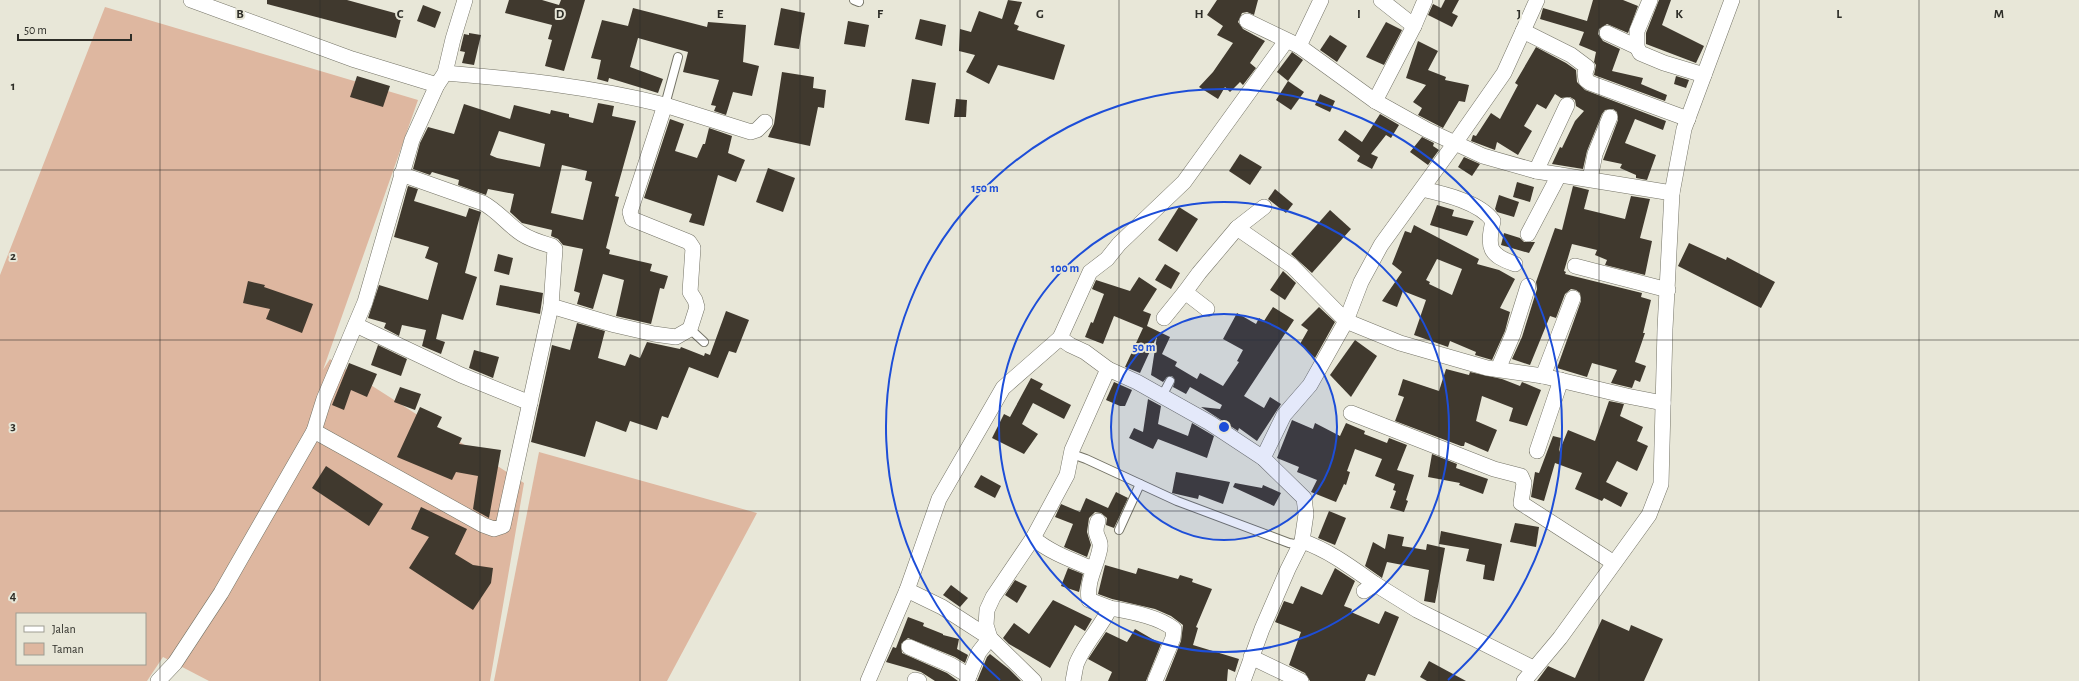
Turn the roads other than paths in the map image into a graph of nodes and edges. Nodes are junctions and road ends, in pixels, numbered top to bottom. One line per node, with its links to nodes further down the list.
1 (190, 0): 17 (street)
2 (465, 0): 17 (street)
3 (1321, 0): 13 (street)
4 (1381, 0): 10 (street)
5 (1425, 0): 10 (street)
6 (1537, 0): 11 (street)
7 (1650, 0): 14 (street)
8 (1732, 0): 16 (street)
9 (1247, 21): 13 (street)
10 (1414, 26): 18 (street)
11 (1523, 31): 22 (street); 24 (street)
12 (1607, 34): 14 (street)
13 (1293, 44): 18 (street); 46 (street)
14 (1637, 47): 16 (street)
15 (678, 57): 19 (lane)
16 (1704, 75): 22 (street)
17 (441, 79): 19 (street); 26 (street)
18 (1375, 101): 24 (street)
19 (665, 105): 23 (street); 45 (street)
20 (1567, 105): 25 (street)
21 (1610, 118): 28 (street)
22 (1688, 119): 30 (street)
23 (765, 122)
24 (1455, 143): 25 (street); 29 (street)
25 (1536, 172): 27 (street)
26 (401, 174): 40 (street); 44 (street)
27 (1559, 175): 28 (street); 33 (street)
28 (1590, 179): 30 (street)
29 (1422, 188): 34 (street); 43 (street)
30 (1672, 193): 37 (street)
31 (1264, 207): 32 (street)
32 (1237, 228): 38 (street); 43 (street)
33 (1528, 234)
34 (1516, 264)
35 (1575, 266): 37 (street)
36 (1528, 286): 49 (street)
37 (1668, 290): 55 (street)
38 (1185, 292): 41 (street); 42 (street)
39 (1573, 298): 50 (street)
40 (550, 306): 45 (street); 54 (street)
41 (1207, 309)
42 (1164, 318)
43 (1346, 322): 49 (street); 60 (street)
44 (356, 326): 54 (street); 57 (street)
45 (690, 329): 47 (lane)
46 (1060, 338): 48 (street); 68 (street)
47 (704, 342)
48 (1108, 369): 53 (street); 59 (street)
49 (1498, 369): 50 (street)
50 (1543, 376): 51 (street)
51 (1561, 380): 55 (street); 58 (street)
52 (1170, 381): 53 (lane)
53 (1162, 396): 60 (street)
54 (530, 403): 57 (street)
55 (1663, 403): 66 (street)
56 (1351, 413): 66 (street)
57 (314, 431): 75 (street)
58 (1537, 451)
59 (1072, 454): 61 (lane); 64 (street)
60 (1263, 458): 65 (street)
61 (1140, 484): 63 (lane); 65 (lane)
62 (1098, 522): 67 (street)
63 (1119, 530)
64 (1033, 538): 67 (street); 70 (street)
65 (1301, 543): 72 (street); 73 (street)
66 (1614, 563): 73 (street)
67 (1093, 569): 69 (street)
68 (907, 590): 70 (street); 76 (street)
69 (1110, 608): 78 (street); 79 (street)
70 (990, 638): 74 (street); 77 (street)
71 (909, 647): 74 (street)
72 (1251, 657): 80 (street); 81 (street)
73 (1534, 668): 82 (street)
74 (968, 679)
75 (158, 681)
76 (868, 681)
77 (1034, 681)
78 (1073, 681)
79 (1155, 681)
80 (1243, 681)
81 (1301, 681)
82 (1524, 681)

